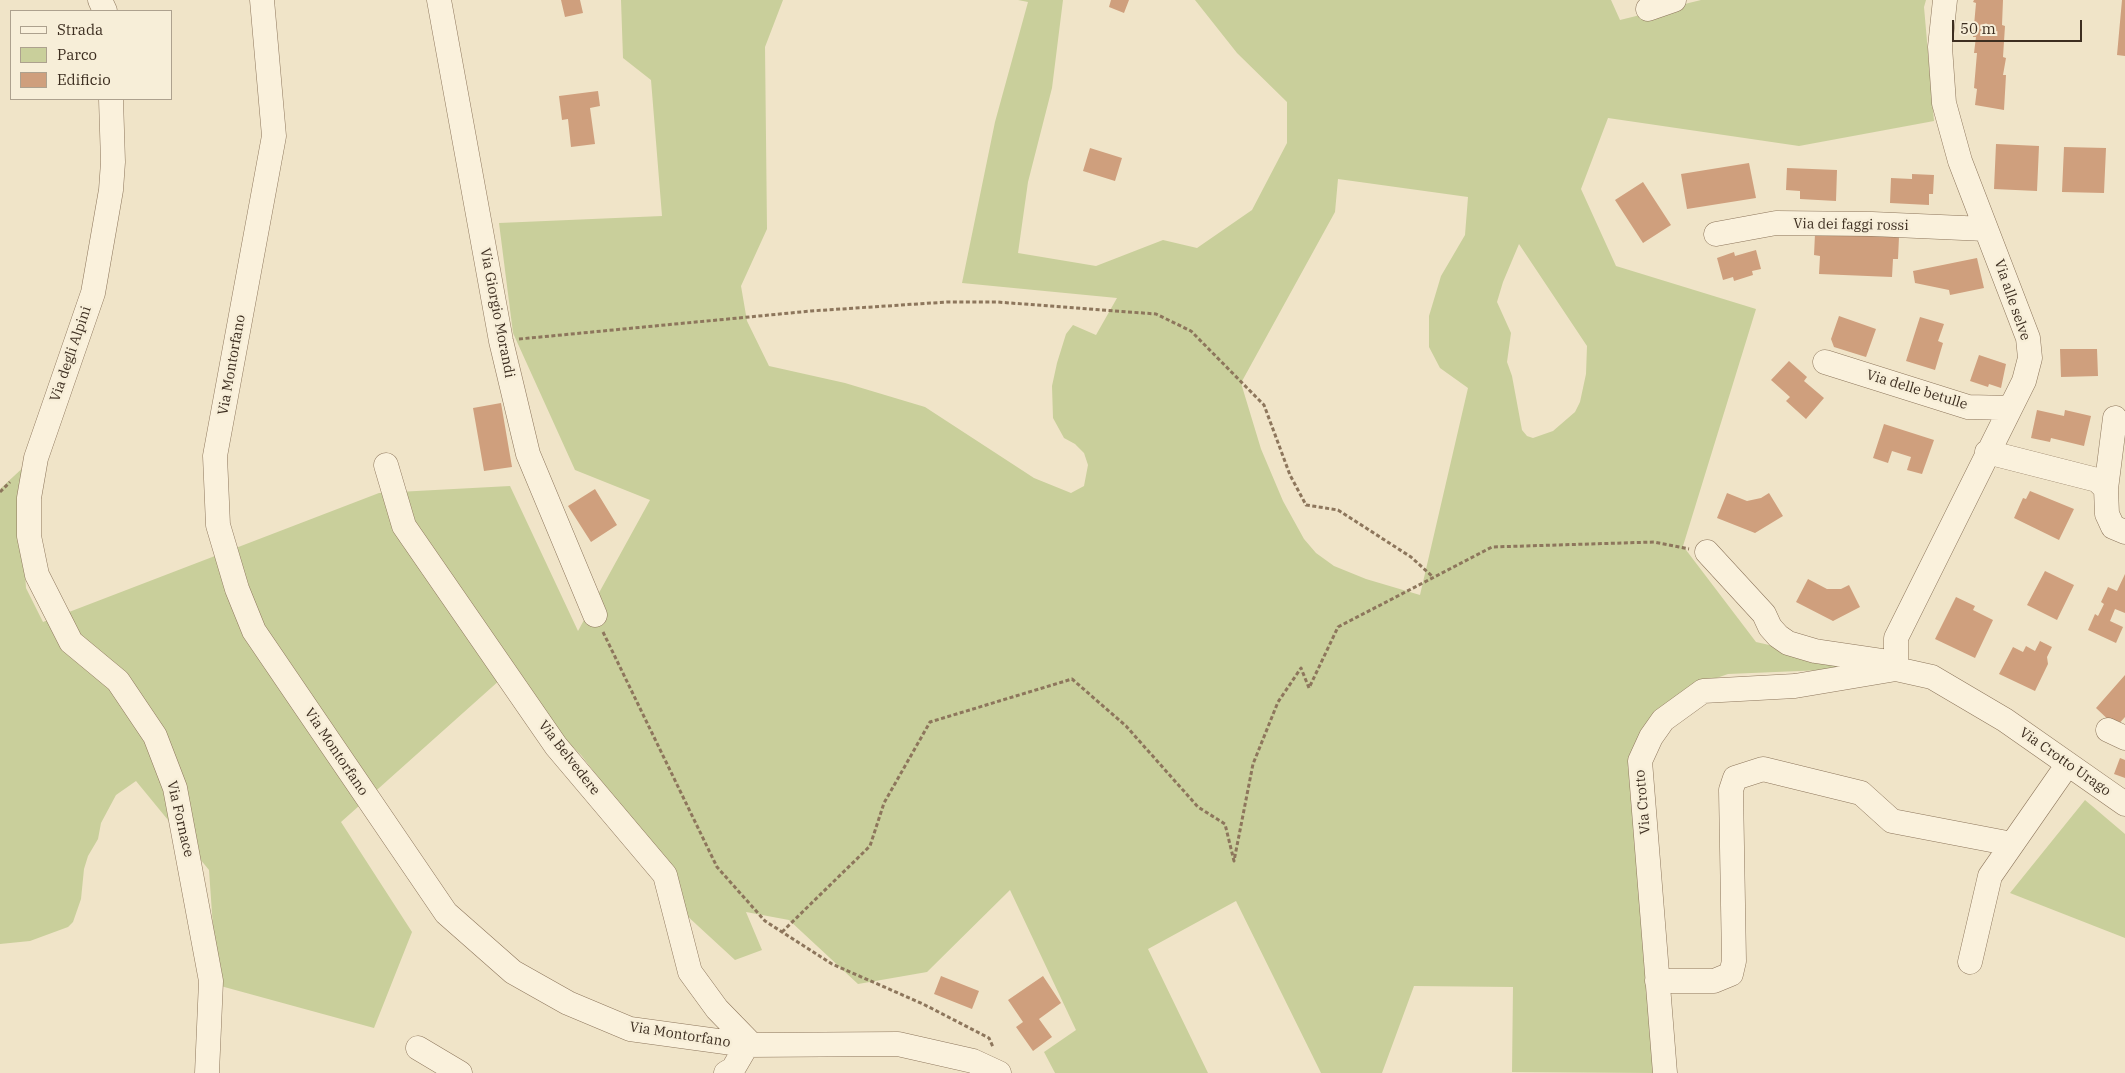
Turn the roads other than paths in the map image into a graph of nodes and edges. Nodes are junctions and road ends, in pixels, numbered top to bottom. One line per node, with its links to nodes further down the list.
1 (262, 0): 25 (street, Via Montorfano)
2 (439, 0): 18 (street, Via Giorgio Morandi)
3 (1674, 0): 5 (street)
4 (1945, 0): 7 (street, Via alle selve)
5 (1648, 9)
6 (112, 100): 17 (street, Via degli Alpini)
7 (1986, 229): 8 (street, Via dei faggi rossi); 10 (street, Via alle selve)
8 (1716, 234)
9 (1825, 362): 10 (street, Via delle betulle)
10 (2010, 408): 12 (street, Via alle selve)
11 (2114, 418): 14 (street)
12 (1987, 452): 14 (street); 19 (street, Via alle selve)
13 (386, 466): 25 (street, Via Belvedere)
14 (2106, 488): 15 (street)
15 (2125, 532)
16 (1707, 552): 19 (street)
17 (51, 605): 28 (street, Via Fornace)
18 (594, 615)
19 (1896, 669): 20 (street, Via Crotto Urago); 24 (street, Via Crotto)
20 (2068, 764): 21 (street, Via Crotto Urago); 22 (street)
21 (2125, 804)
22 (2012, 844): 23 (street); 24 (street)
23 (1970, 962)
24 (1658, 981): 31 (street, Via Crotto)
25 (749, 1045): 27 (street, Via Montorfano); 30 (street)
26 (418, 1048): 29 (street)
27 (998, 1064)
28 (207, 1073)
29 (460, 1073)
30 (726, 1073)
31 (1665, 1073)

